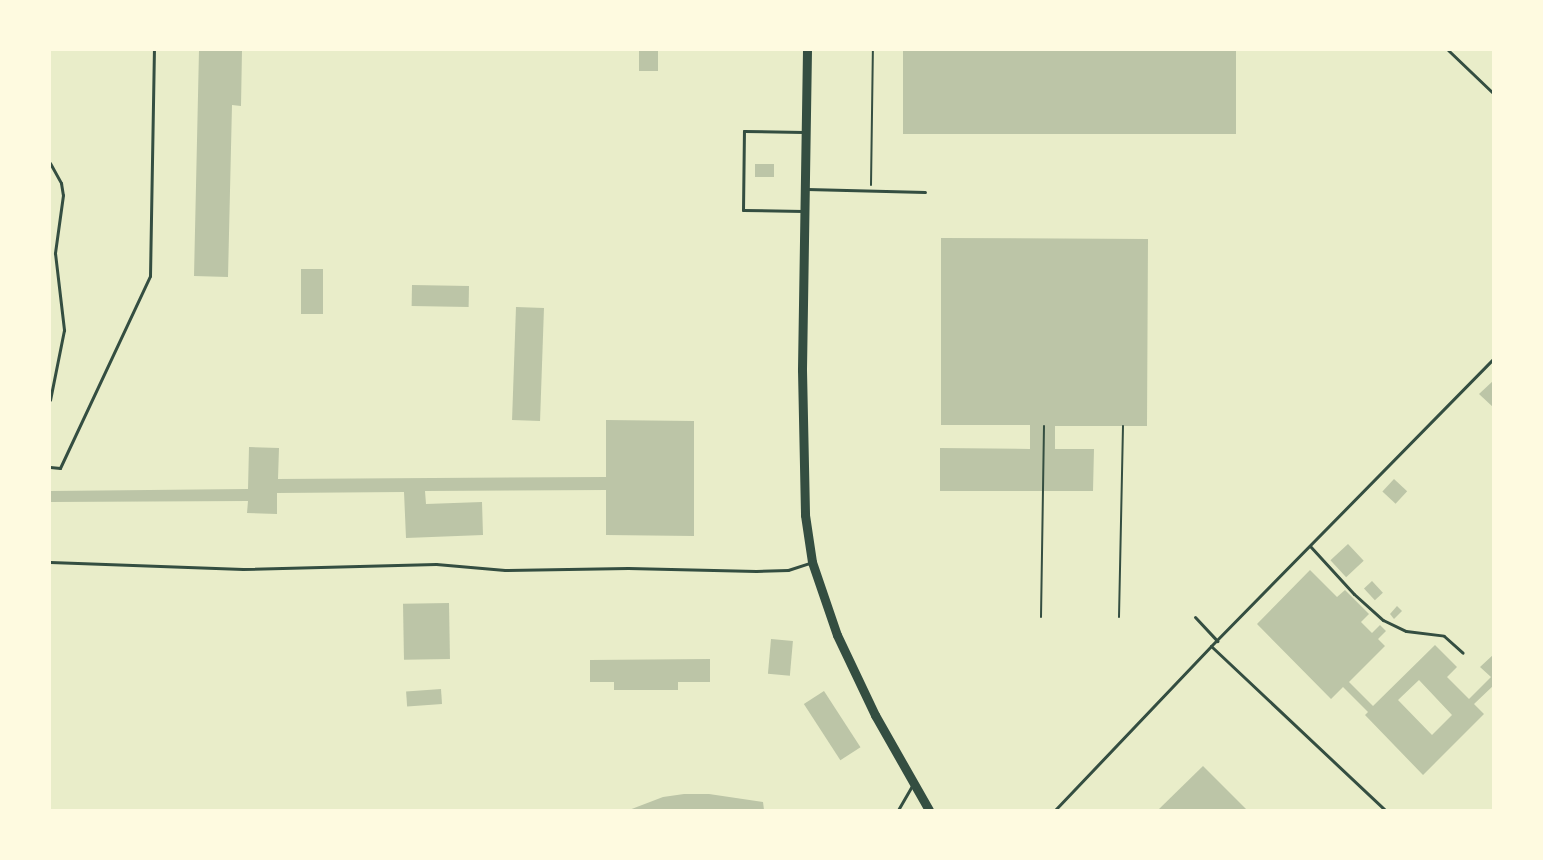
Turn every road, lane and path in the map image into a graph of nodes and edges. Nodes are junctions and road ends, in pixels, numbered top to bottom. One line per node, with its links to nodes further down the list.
1 (154, 50): 16 (lane)
2 (807, 50): 6 (main road)
3 (873, 50): 9 (path)
4 (1448, 50): 5 (lane)
5 (1494, 94)
6 (805, 132): 8 (main road); 11 (lane)
7 (50, 163): 13 (lane)
8 (804, 189): 9 (lane); 11 (main road)
9 (870, 190): 10 (lane)
10 (925, 192)
11 (804, 211): 19 (main road)
12 (1494, 358): 17 (lane)
13 (50, 400)
14 (1044, 426): 20 (path)
15 (1123, 426): 21 (path)
16 (50, 467)
17 (1310, 546): 23 (lane); 25 (lane)
18 (50, 562): 19 (lane)
19 (812, 562): 26 (main road)
20 (1041, 616)
21 (1119, 617)
22 (1194, 617): 23 (lane)
23 (1217, 641): 24 (lane)
24 (1211, 646): 29 (lane); 30 (lane)
25 (1463, 653)
26 (914, 783): 27 (lane); 28 (main road)
27 (897, 810)
28 (929, 810)
29 (1055, 810)
30 (1385, 810)

